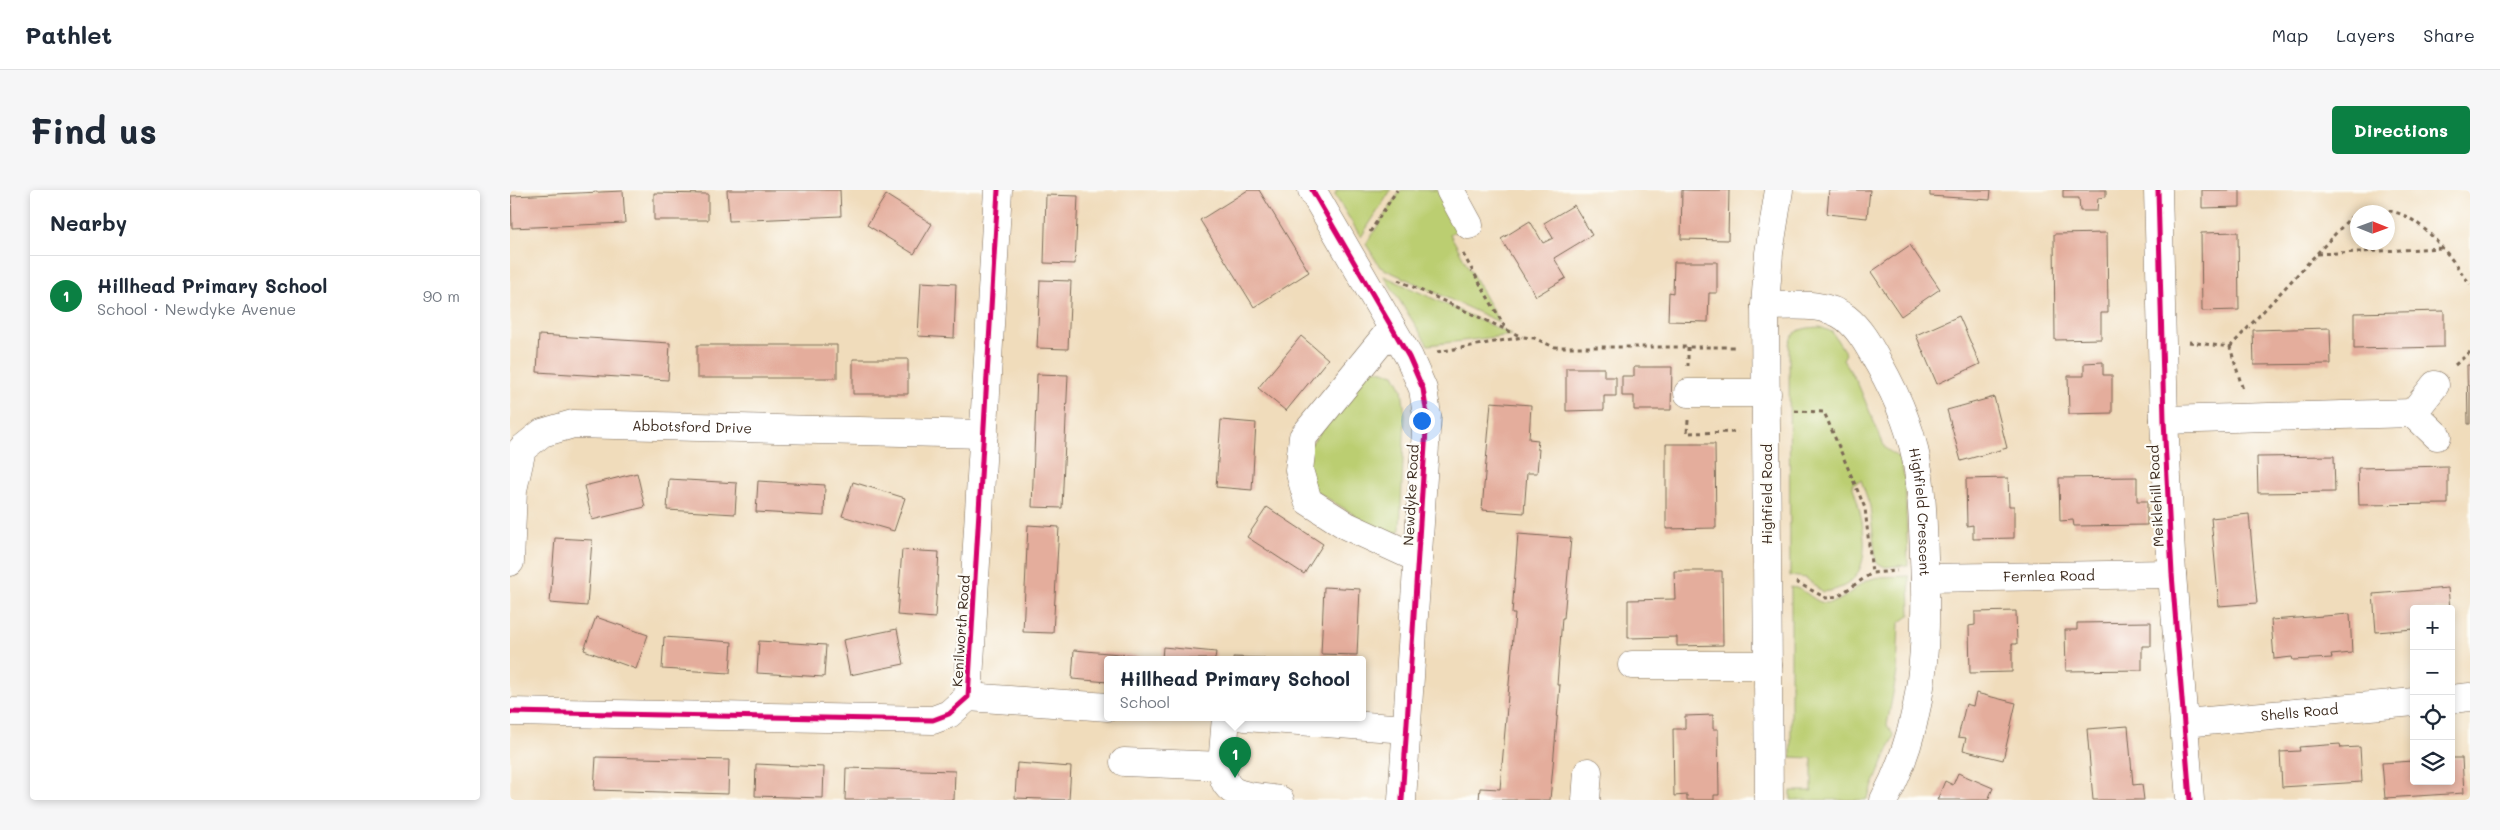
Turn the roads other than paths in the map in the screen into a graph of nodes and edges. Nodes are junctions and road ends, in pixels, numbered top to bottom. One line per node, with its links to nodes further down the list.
1 (998, 190): 14 (street, Kenilworth Road)
2 (1312, 190): 8 (street, Newdyke Road)
3 (1450, 190): 6 (street)
4 (1779, 190): 7 (street, Highfield Road)
5 (2158, 190): 13 (street, Meiklehill Road)
6 (1469, 225)
7 (1765, 306): 11 (street, Highfield Road); 18 (street, Highfield Crescent)
8 (1392, 328): 16 (street, Newdyke Road); 16 (street, Newdyke Road)
9 (2435, 385): 12 (street)
10 (1688, 393): 11 (street)
11 (1767, 402): 21 (street, Highfield Road)
12 (2413, 413): 13 (street); 15 (street)
13 (2164, 420): 19 (street, Meiklehill Road)
14 (984, 434): 17 (street, Abbotsford Drive); 23 (street, Kenilworth Road)
15 (2437, 436)
16 (1419, 558): 31 (street, Newdyke Road)
17 (510, 562)
18 (1925, 573): 19 (street, Fernlea Road); 39 (street, Highfield Crescent)
19 (2172, 574): 30 (street, Meiklehill Road)
20 (1632, 665): 21 (street)
21 (1768, 665): 38 (street, Highfield Road)
22 (2470, 697): 24 (street)
23 (968, 698): 26 (street); 27 (street, Kenilworth Road)
24 (2455, 699)
25 (2410, 702): 30 (street, Shells Road)
26 (1104, 707)
27 (510, 712)
28 (1226, 721): 33 (street)
29 (1299, 721): 31 (street)
30 (2185, 723): 40 (street, Meiklehill Road)
31 (1406, 729): 36 (street, Newdyke Road)
32 (1124, 762): 33 (street)
33 (1222, 766): 35 (street)
34 (1588, 772): 37 (street)
35 (1280, 800)
36 (1402, 800)
37 (1586, 800)
38 (1769, 800)
39 (1884, 800)
40 (2190, 800)

